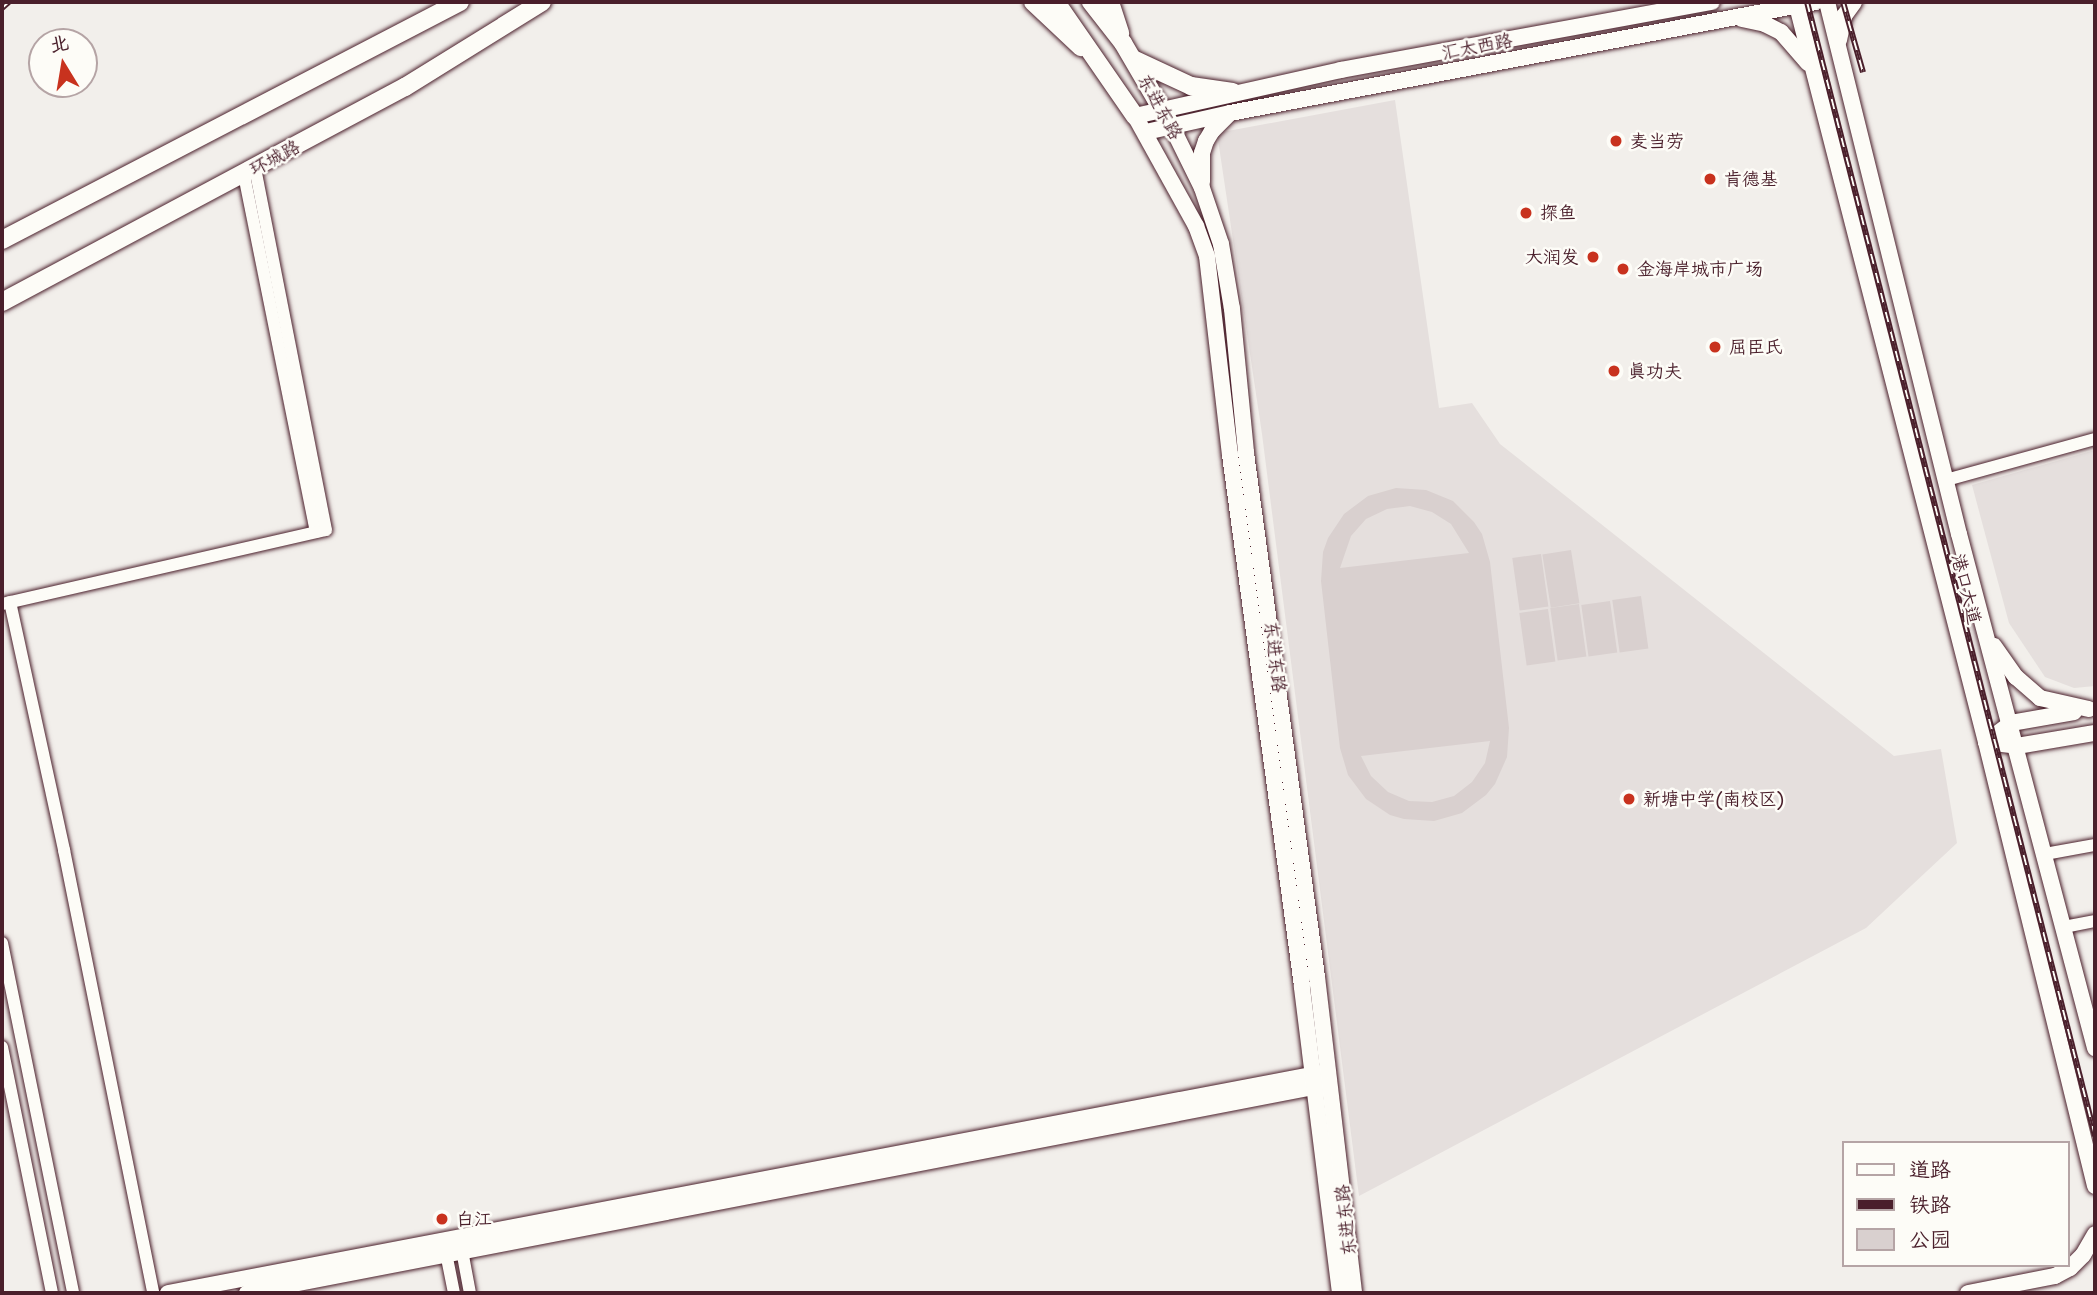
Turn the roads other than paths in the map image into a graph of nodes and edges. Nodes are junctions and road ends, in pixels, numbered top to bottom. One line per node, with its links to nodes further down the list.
1 (460, 2): 27 (main road)
2 (542, 2): 25 (main road, 环城路)
3 (1032, 2): 17 (main road)
4 (1056, 2): 17 (main road)
5 (1091, 2): 15 (main road)
6 (1110, 2): 15 (main road)
7 (1712, 2): 12 (street, 汇太西路)
8 (1816, 2): 11 (street, 汇太西路)
9 (1828, 2): 16 (street, 港口大道)
10 (1854, 2): 16 (street)
11 (1797, 4): 13 (street, 汇太西路); 18 (street, 港口大道)
12 (1666, 10): 14 (street); 19 (street, 汇太西路)
13 (1729, 19): 14 (street, 汇太西路); 18 (street)
14 (1670, 30): 21 (street, 汇太西路)
15 (1128, 51): 19 (main road); 20 (main road, 东进东路)
16 (1840, 56): 30 (street, 港口大道)
17 (1102, 66): 22 (main road, 东进东路)
18 (1814, 73): 36 (street, 港口大道)
19 (1233, 92): 20 (street, 汇太西路)
20 (1162, 109): 22 (street, 汇太西路); 23 (main road, 东进东路)
21 (1230, 113): 23 (street, 汇太西路); 26 (street)
22 (1135, 116): 24 (street, 东进东路)
23 (1171, 125): 24 (street, 汇太西路); 26 (street, 东进东路)
24 (1146, 132): 46 (street, 东进东路)
25 (250, 172): 28 (main road, 环城路); 31 (street)
26 (1202, 188): 46 (street, 东进东路)
27 (2, 240)
28 (2, 302)
29 (2095, 439): 30 (street)
30 (1945, 480): 32 (street, 港口大道)
31 (6, 603): 52 (street)
32 (1987, 637): 33 (street); 34 (street, 港口大道)
33 (2092, 708): 34 (street)
34 (2011, 723): 36 (street); 37 (street, 港口大道)
35 (2095, 733): 37 (street)
36 (1986, 742): 37 (street); 47 (street, 港口大道)
37 (2017, 746): 39 (street, 港口大道)
38 (2095, 845): 39 (street)
39 (2045, 854): 41 (street, 港口大道)
40 (2095, 921): 41 (street)
41 (2064, 927): 43 (street, 港口大道)
42 (2, 943): 51 (street)
43 (2090, 1004): 45 (street, 港口大道)
44 (2, 1047): 50 (street)
45 (2095, 1048)
46 (1322, 1079): 49 (street); 57 (street, 东进东路); 58 (street, 东进东路)
47 (2095, 1186)
48 (2095, 1234): 59 (street)
49 (453, 1246): 53 (street); 54 (street); 55 (street); 56 (street)
50 (52, 1293)
51 (74, 1293)
52 (153, 1293)
53 (168, 1293)
54 (247, 1293)
55 (454, 1293)
56 (470, 1293)
57 (1340, 1293)
58 (1354, 1293)
59 (1968, 1293)

